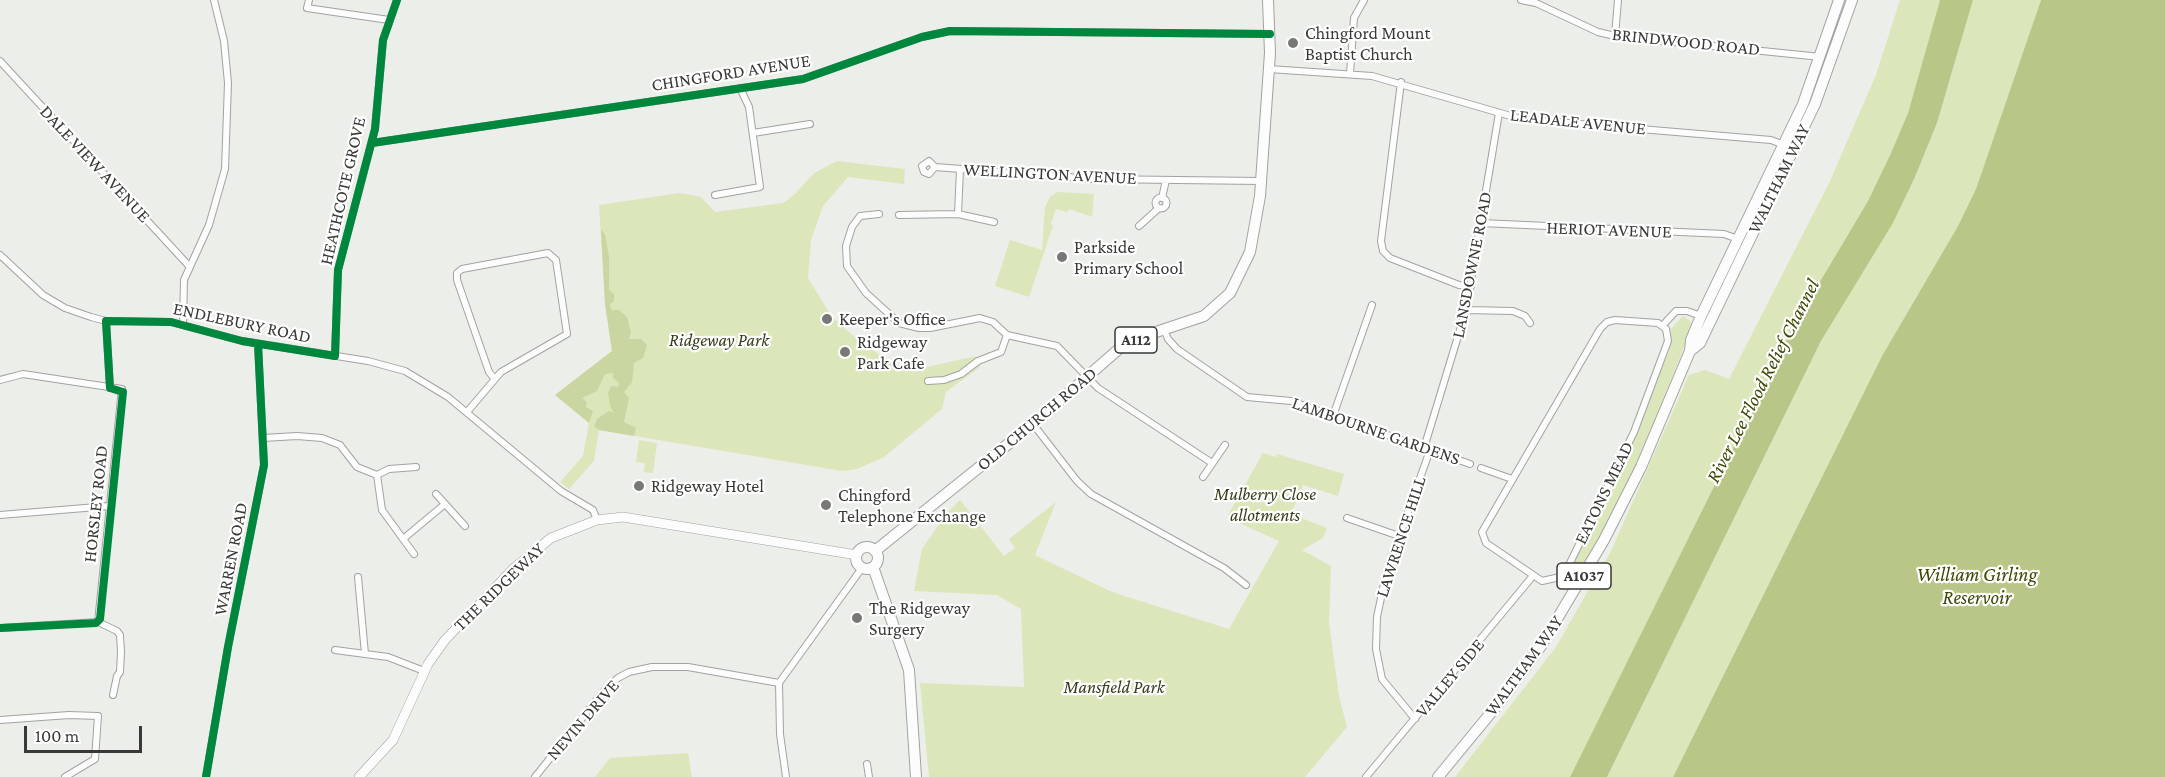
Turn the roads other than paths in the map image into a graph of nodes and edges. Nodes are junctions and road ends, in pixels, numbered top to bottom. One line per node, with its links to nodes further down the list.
1 (214, 0): 39 (street)
2 (309, 0): 10 (street)
3 (397, 0): 10 (street, HEATHCOTE GROVE)
4 (1268, 0): 11 (main road, OLD CHURCH ROAD / A112)
5 (1365, 0): 16 (street)
6 (1521, 0): 8 (street, BRINDWOOD ROAD)
7 (1618, 0): 12 (street)
8 (1537, 1): 12 (street, BRINDWOOD ROAD)
9 (1846, 1): 13 (main road, WALTHAM WAY / A1037); 19 (main road, WALTHAM WAY / A1037)
10 (389, 20): 23 (street, HEATHCOTE GROVE)
11 (1270, 34): 15 (main road, OLD CHURCH ROAD / A112); 18 (street, CHINGFORD AVENUE)
12 (1615, 36): 13 (street, BRINDWOOD ROAD)
13 (1821, 57): 19 (main road, WALTHAM WAY / A1037)
14 (0, 61): 39 (street, DALE VIEW AVENUE)
15 (1269, 69): 16 (street, LEADALE AVENUE); 28 (main road, OLD CHURCH ROAD / A112)
16 (1350, 73): 17 (street, LEADALE AVENUE)
17 (1401, 82): 20 (street, LEADALE AVENUE); 40 (street)
18 (740, 88): 22 (street); 23 (street, CHINGFORD AVENUE)
19 (1808, 107): 24 (main road, WALTHAM WAY / A1037); 30 (main road, WALTHAM WAY / A1037)
20 (1499, 113): 24 (street, LEADALE AVENUE); 35 (street, LANSDOWNE ROAD)
21 (810, 124): 22 (street)
22 (753, 133): 29 (street)
23 (372, 143): 51 (street, HEATHCOTE GROVE)
24 (1784, 145): 30 (main road, WALTHAM WAY / A1037)
25 (935, 167): 26 (street, WELLINGTON AVENUE)
26 (960, 169): 27 (street, WELLINGTON AVENUE); 32 (street)
27 (1166, 180): 28 (street, WELLINGTON AVENUE); 36 (street, WELLINGTON AVENUE)
28 (1261, 181): 48 (main road, OLD CHURCH ROAD / A112)
29 (715, 195)
30 (1765, 195): 37 (main road, WALTHAM WAY / A1037); 43 (main road, WALTHAM WAY / A1037)
31 (879, 214): 49 (street)
32 (958, 214): 33 (street); 34 (street)
33 (899, 215)
34 (994, 222)
35 (1481, 223): 37 (street, HERIOT AVENUE); 40 (street, LANSDOWNE ROAD)
36 (1139, 226)
37 (1737, 239): 43 (main road, WALTHAM WAY / A1037)
38 (0, 255): 44 (street, ENDLEBURY ROAD)
39 (190, 267): 46 (street)
40 (1471, 286): 42 (street, LANSDOWNE ROAD)
41 (1372, 305): 58 (street)
42 (1466, 310): 45 (street); 62 (street, LANSDOWNE ROAD)
43 (1705, 318): 47 (street); 104 (main road, WALTHAM WAY / A1037)
44 (106, 321): 46 (street, ENDLEBURY ROAD); 56 (street)
45 (1530, 323)
46 (183, 325): 50 (street, ENDLEBURY ROAD)
47 (1662, 326): 69 (street); 84 (street, EATONS MEAD)
48 (1164, 329): 53 (main road, OLD CHURCH ROAD / A112); 58 (street, LAMBOURNE GARDENS)
49 (1007, 335): 53 (street); 55 (street)
50 (258, 344): 51 (street, ENDLEBURY ROAD); 60 (street, WARREN ROAD)
51 (335, 356): 57 (street, ENDLEBURY ROAD)
52 (494, 378): 52 (street); 57 (street)
53 (1088, 378): 59 (main road, OLD CHURCH ROAD / A112); 63 (street)
54 (0, 380): 56 (street)
55 (928, 381)
56 (110, 388): 72 (street, HORSLEY ROAD)
57 (467, 412): 75 (street, ENDLEBURY ROAD)
58 (1334, 416): 62 (street, LAMBOURNE GARDENS)
59 (1033, 424): 79 (main road, OLD CHURCH ROAD / A112); 85 (street)
60 (263, 438): 67 (street); 97 (street, WARREN ROAD)
61 (1225, 445): 63 (street)
62 (1427, 449): 64 (street, LAMBOURNE GARDENS); 77 (street, LAWRENCE HILL)
63 (1212, 463): 68 (street)
64 (1470, 464)
65 (416, 466): 67 (street)
66 (1481, 468): 69 (street)
67 (377, 475): 78 (street)
68 (1203, 477)
69 (1512, 479): 84 (street)
70 (436, 494): 71 (street)
71 (445, 504): 76 (street); 78 (street)
72 (109, 506): 73 (street); 86 (street, HORSLEY ROAD)
73 (0, 515)
74 (1347, 518): 77 (street)
75 (597, 520): 81 (main road, THE RIDGEWAY); 90 (main road, THE RIDGEWAY)
76 (465, 526)
77 (1399, 536): 93 (street, LAWRENCE HILL)
78 (403, 538): 80 (street)
79 (875, 551): 81 (main road, OLD CHURCH ROAD / A112); 82 (main road)
80 (414, 554)
81 (857, 555): 82 (main road)
82 (867, 568): 91 (street); 102 (main road)
83 (358, 577): 89 (street)
84 (1532, 577): 93 (street, VALLEY SIDE)
85 (1246, 585)
86 (98, 622): 87 (street); 92 (street)
87 (0, 628)
88 (335, 650): 89 (street)
89 (365, 654): 90 (street)
90 (424, 671): 98 (main road, THE RIDGEWAY)
91 (779, 683): 99 (street, NEVIN DRIVE); 100 (street)
92 (113, 695)
93 (1415, 719): 103 (street, VALLEY SIDE)
94 (0, 720): 96 (street)
95 (867, 764): 101 (street)
96 (65, 777)
97 (206, 777)
98 (359, 777)
99 (535, 777)
100 (786, 777)
101 (869, 777)
102 (916, 777)
103 (1366, 777)
104 (1438, 777)

